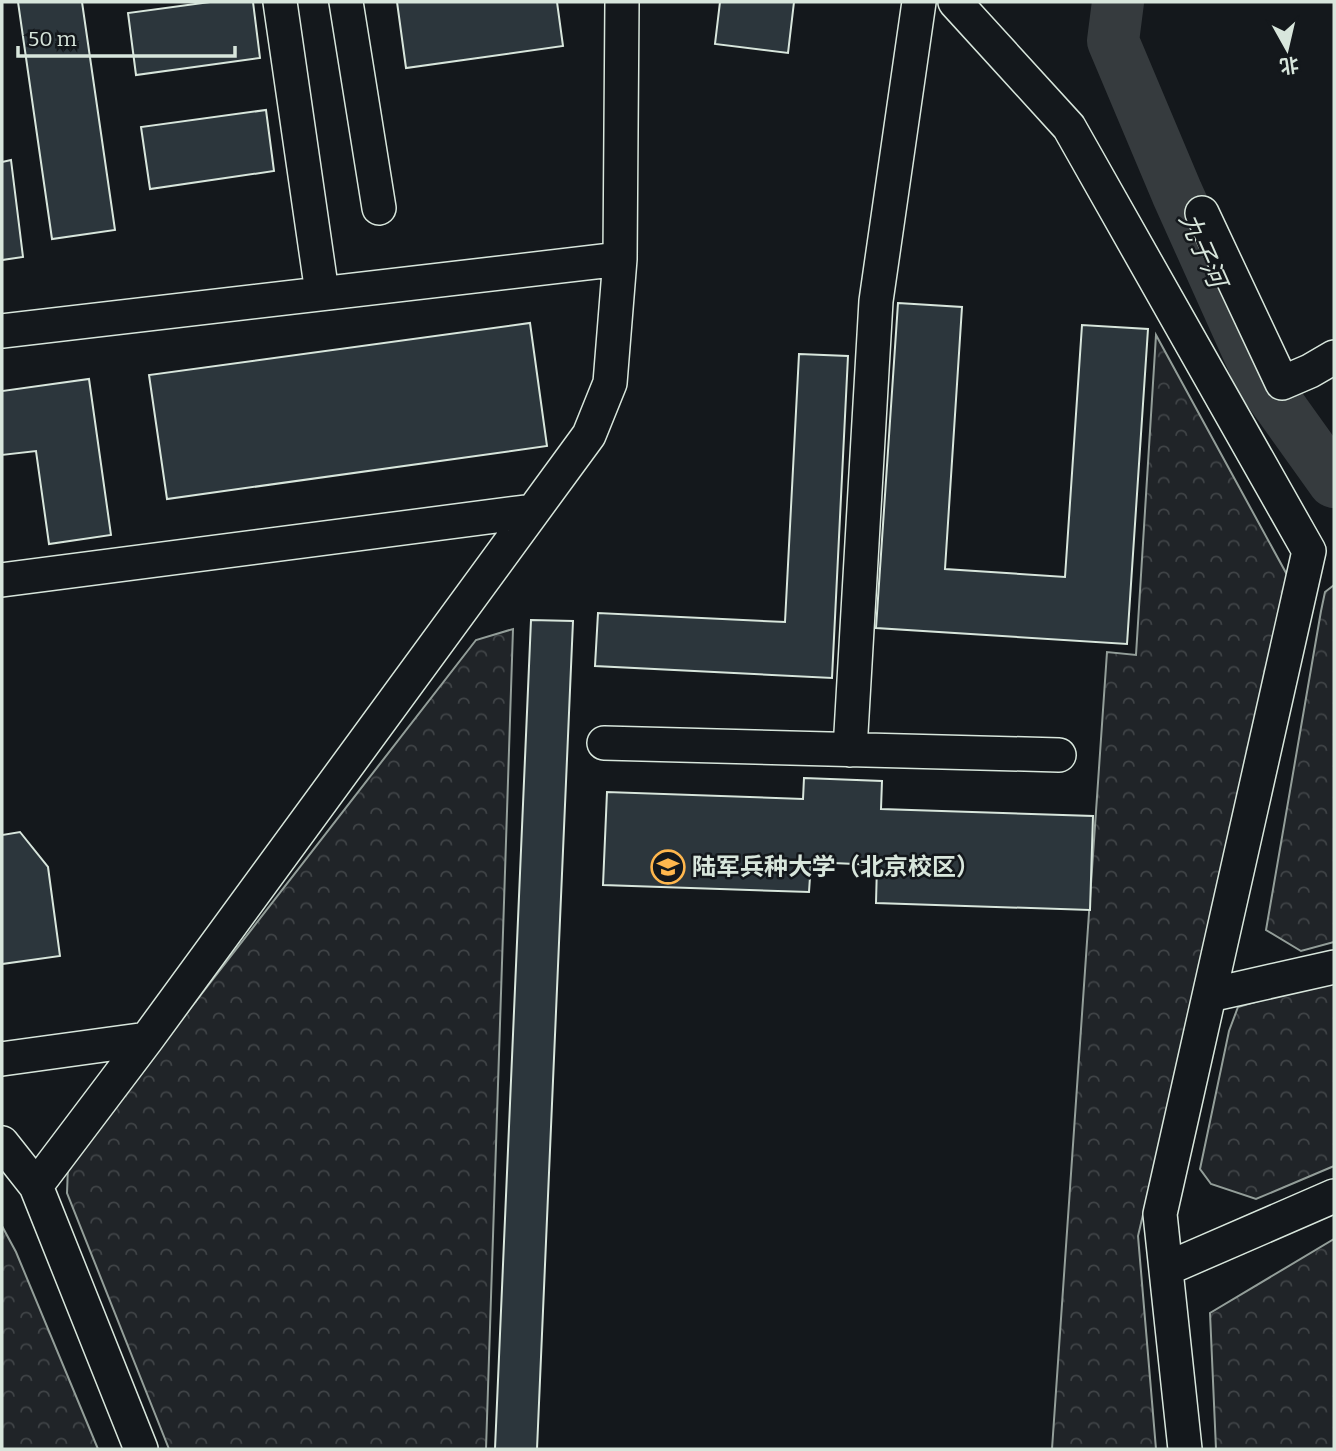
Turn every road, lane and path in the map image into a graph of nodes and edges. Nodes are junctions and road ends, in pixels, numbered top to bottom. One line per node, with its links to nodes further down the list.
1 (280, 2): 9 (street)
2 (346, 2): 6 (street)
3 (622, 2): 8 (street)
4 (919, 2): 16 (street)
5 (955, 2): 13 (street)
6 (379, 208)
7 (1202, 213): 11 (street)
8 (620, 259): 9 (street); 12 (street)
9 (323, 293): 10 (street)
10 (2, 331)
11 (1334, 357)
12 (533, 511): 14 (street); 20 (street)
13 (1322, 550): 19 (street)
14 (2, 580)
15 (604, 743): 16 (street)
16 (850, 750): 17 (street)
17 (1059, 755)
18 (1334, 967): 19 (street)
19 (1210, 995): 25 (street)
20 (147, 1038): 21 (street); 23 (street)
21 (2, 1059)
22 (2, 1143): 23 (street)
23 (36, 1186): 26 (street)
24 (1334, 1196): 25 (street)
25 (1166, 1269): 27 (street)
26 (141, 1449)
27 (1185, 1449)

